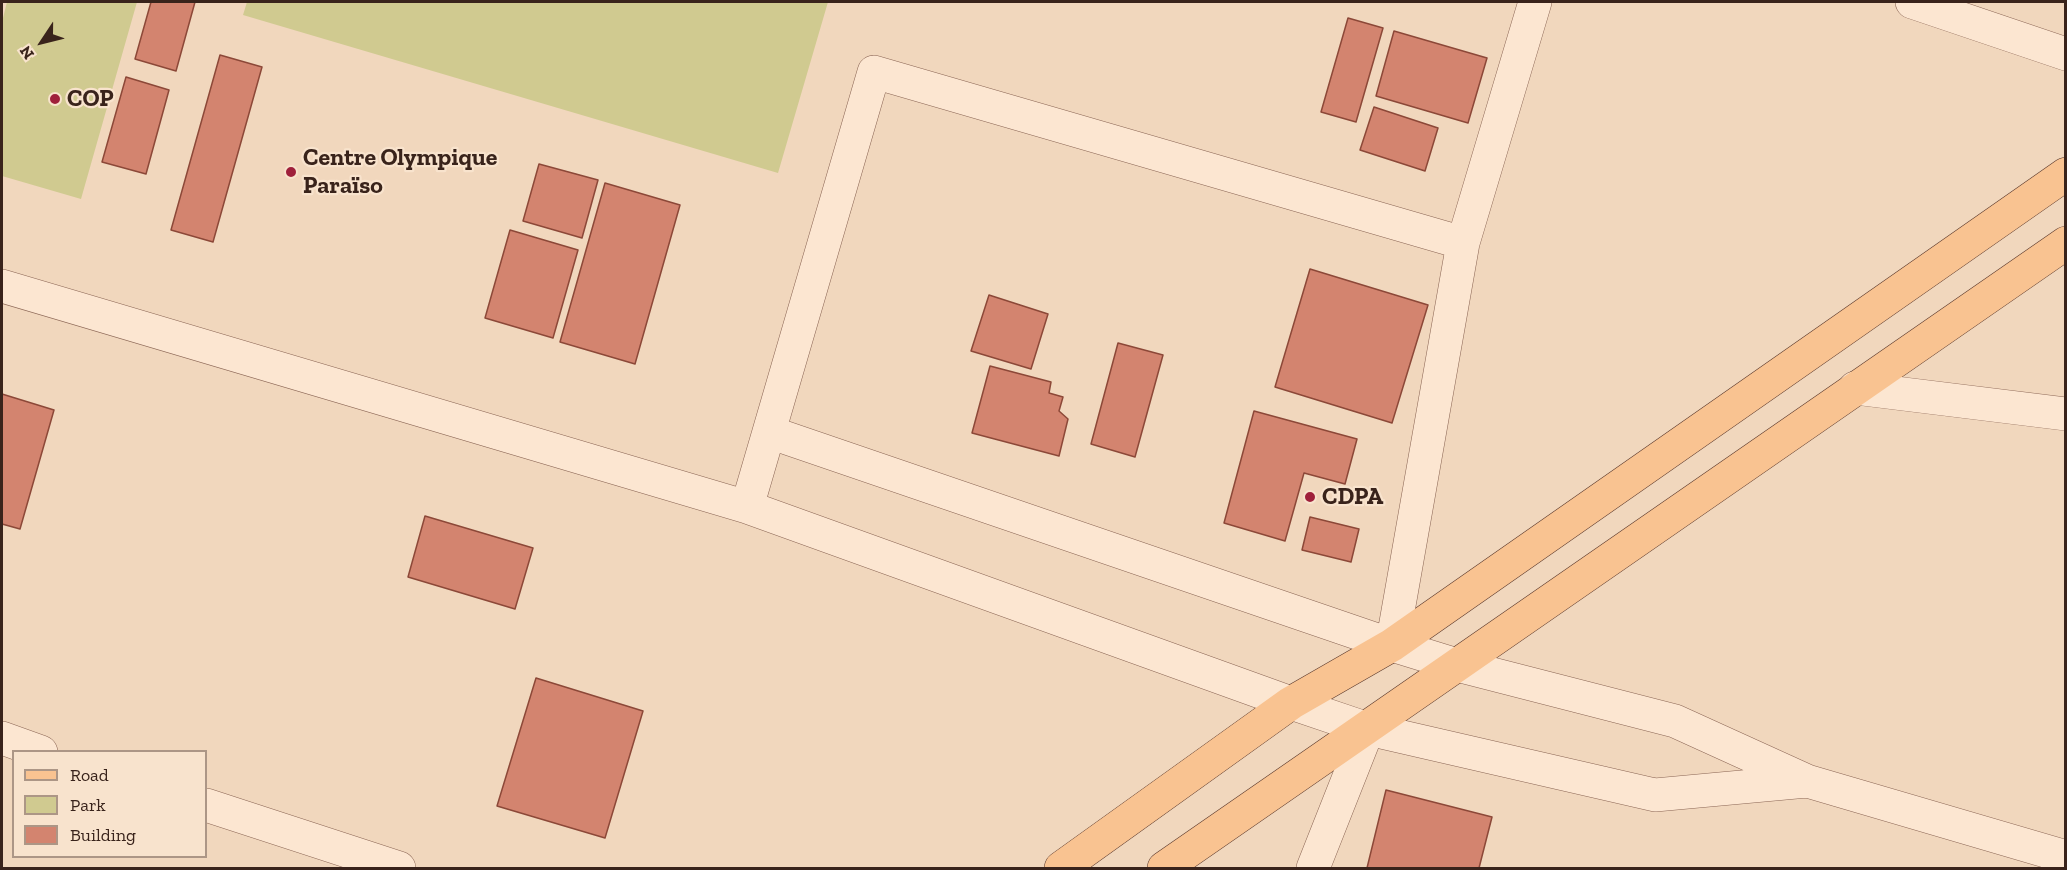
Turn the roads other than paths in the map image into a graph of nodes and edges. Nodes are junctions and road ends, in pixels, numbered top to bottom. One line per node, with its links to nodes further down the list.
1 (1535, 2): 5 (street)
2 (1912, 2): 3 (street)
3 (2066, 54)
4 (2066, 174): 12 (main road)
5 (1463, 243): 10 (street); 12 (street)
6 (2066, 243): 8 (main road)
7 (2, 286): 11 (street)
8 (1855, 388): 9 (street); 13 (main road)
9 (2066, 414)
10 (769, 432): 11 (street); 12 (street)
11 (747, 507): 14 (street)
12 (1392, 645): 13 (street); 14 (main road)
13 (1457, 665): 15 (main road); 18 (street)
14 (1291, 704): 15 (street); 22 (main road)
15 (1368, 729): 18 (street); 23 (main road); 24 (street)
16 (2, 738): 17 (street)
17 (35, 750)
18 (1807, 781): 20 (street)
19 (207, 805): 21 (street)
20 (2066, 857)
21 (399, 868)
22 (1061, 868)
23 (1164, 868)
24 (1313, 868)

